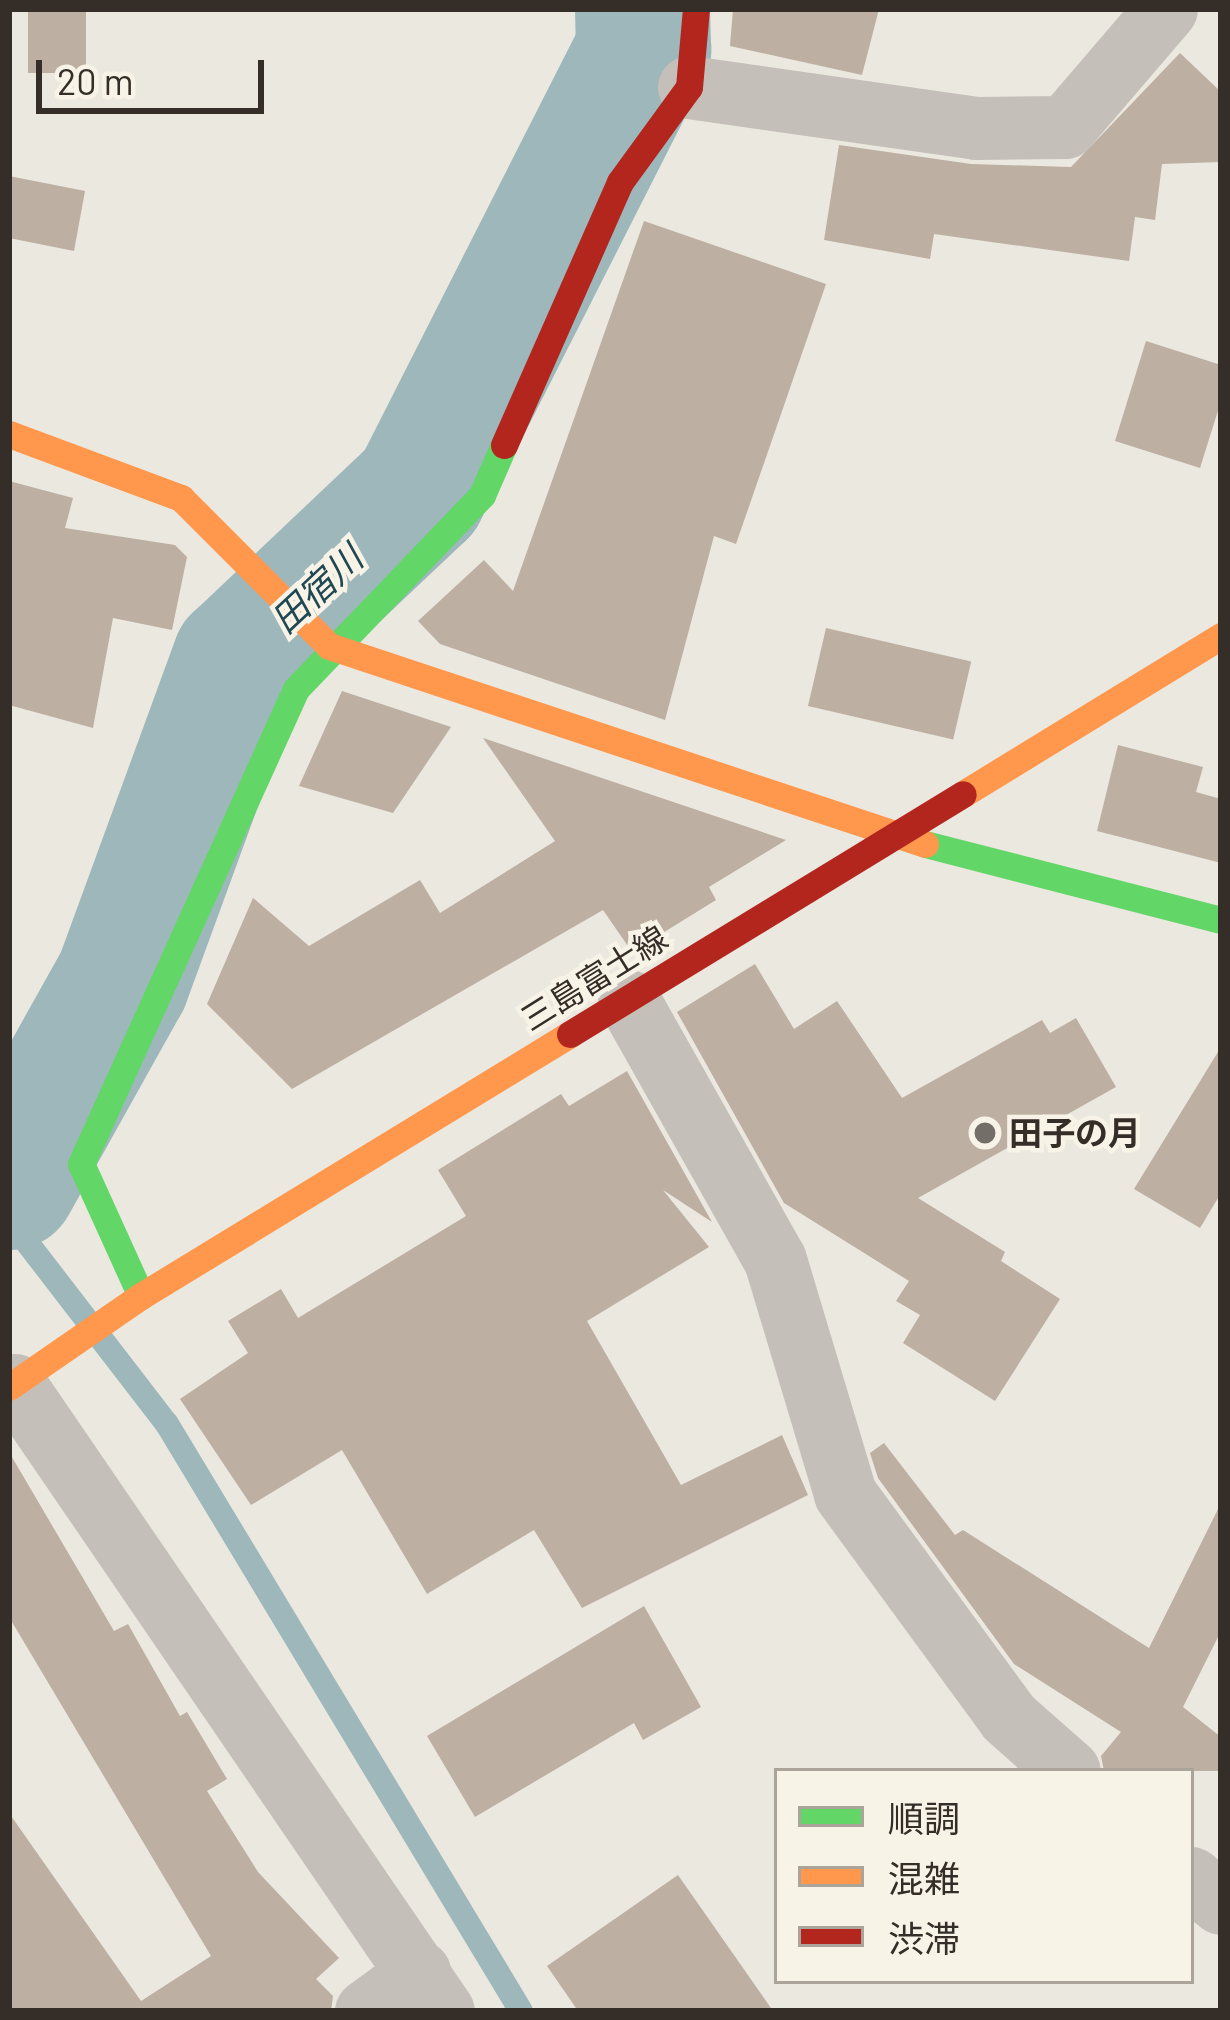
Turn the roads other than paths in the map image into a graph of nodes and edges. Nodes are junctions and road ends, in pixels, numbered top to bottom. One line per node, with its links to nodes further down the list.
1 (695, 9): 3 (street)
2 (1166, 9): 3 (street)
3 (689, 87): 6 (street)
4 (9, 434): 6 (street)
5 (1221, 636): 7 (street, 三島富士線)
6 (329, 646): 7 (street); 10 (street)
7 (889, 835): 8 (street); 9 (street, 三島富士線)
8 (1221, 920)
9 (628, 1001): 10 (street, 三島富士線); 12 (street)
10 (138, 1298): 11 (street, 三島富士線)
11 (26, 1377): 15 (street)
12 (1066, 1768)
13 (1194, 1880): 14 (street)
14 (1221, 1903)
15 (431, 1992): 16 (street)
16 (366, 2011)

